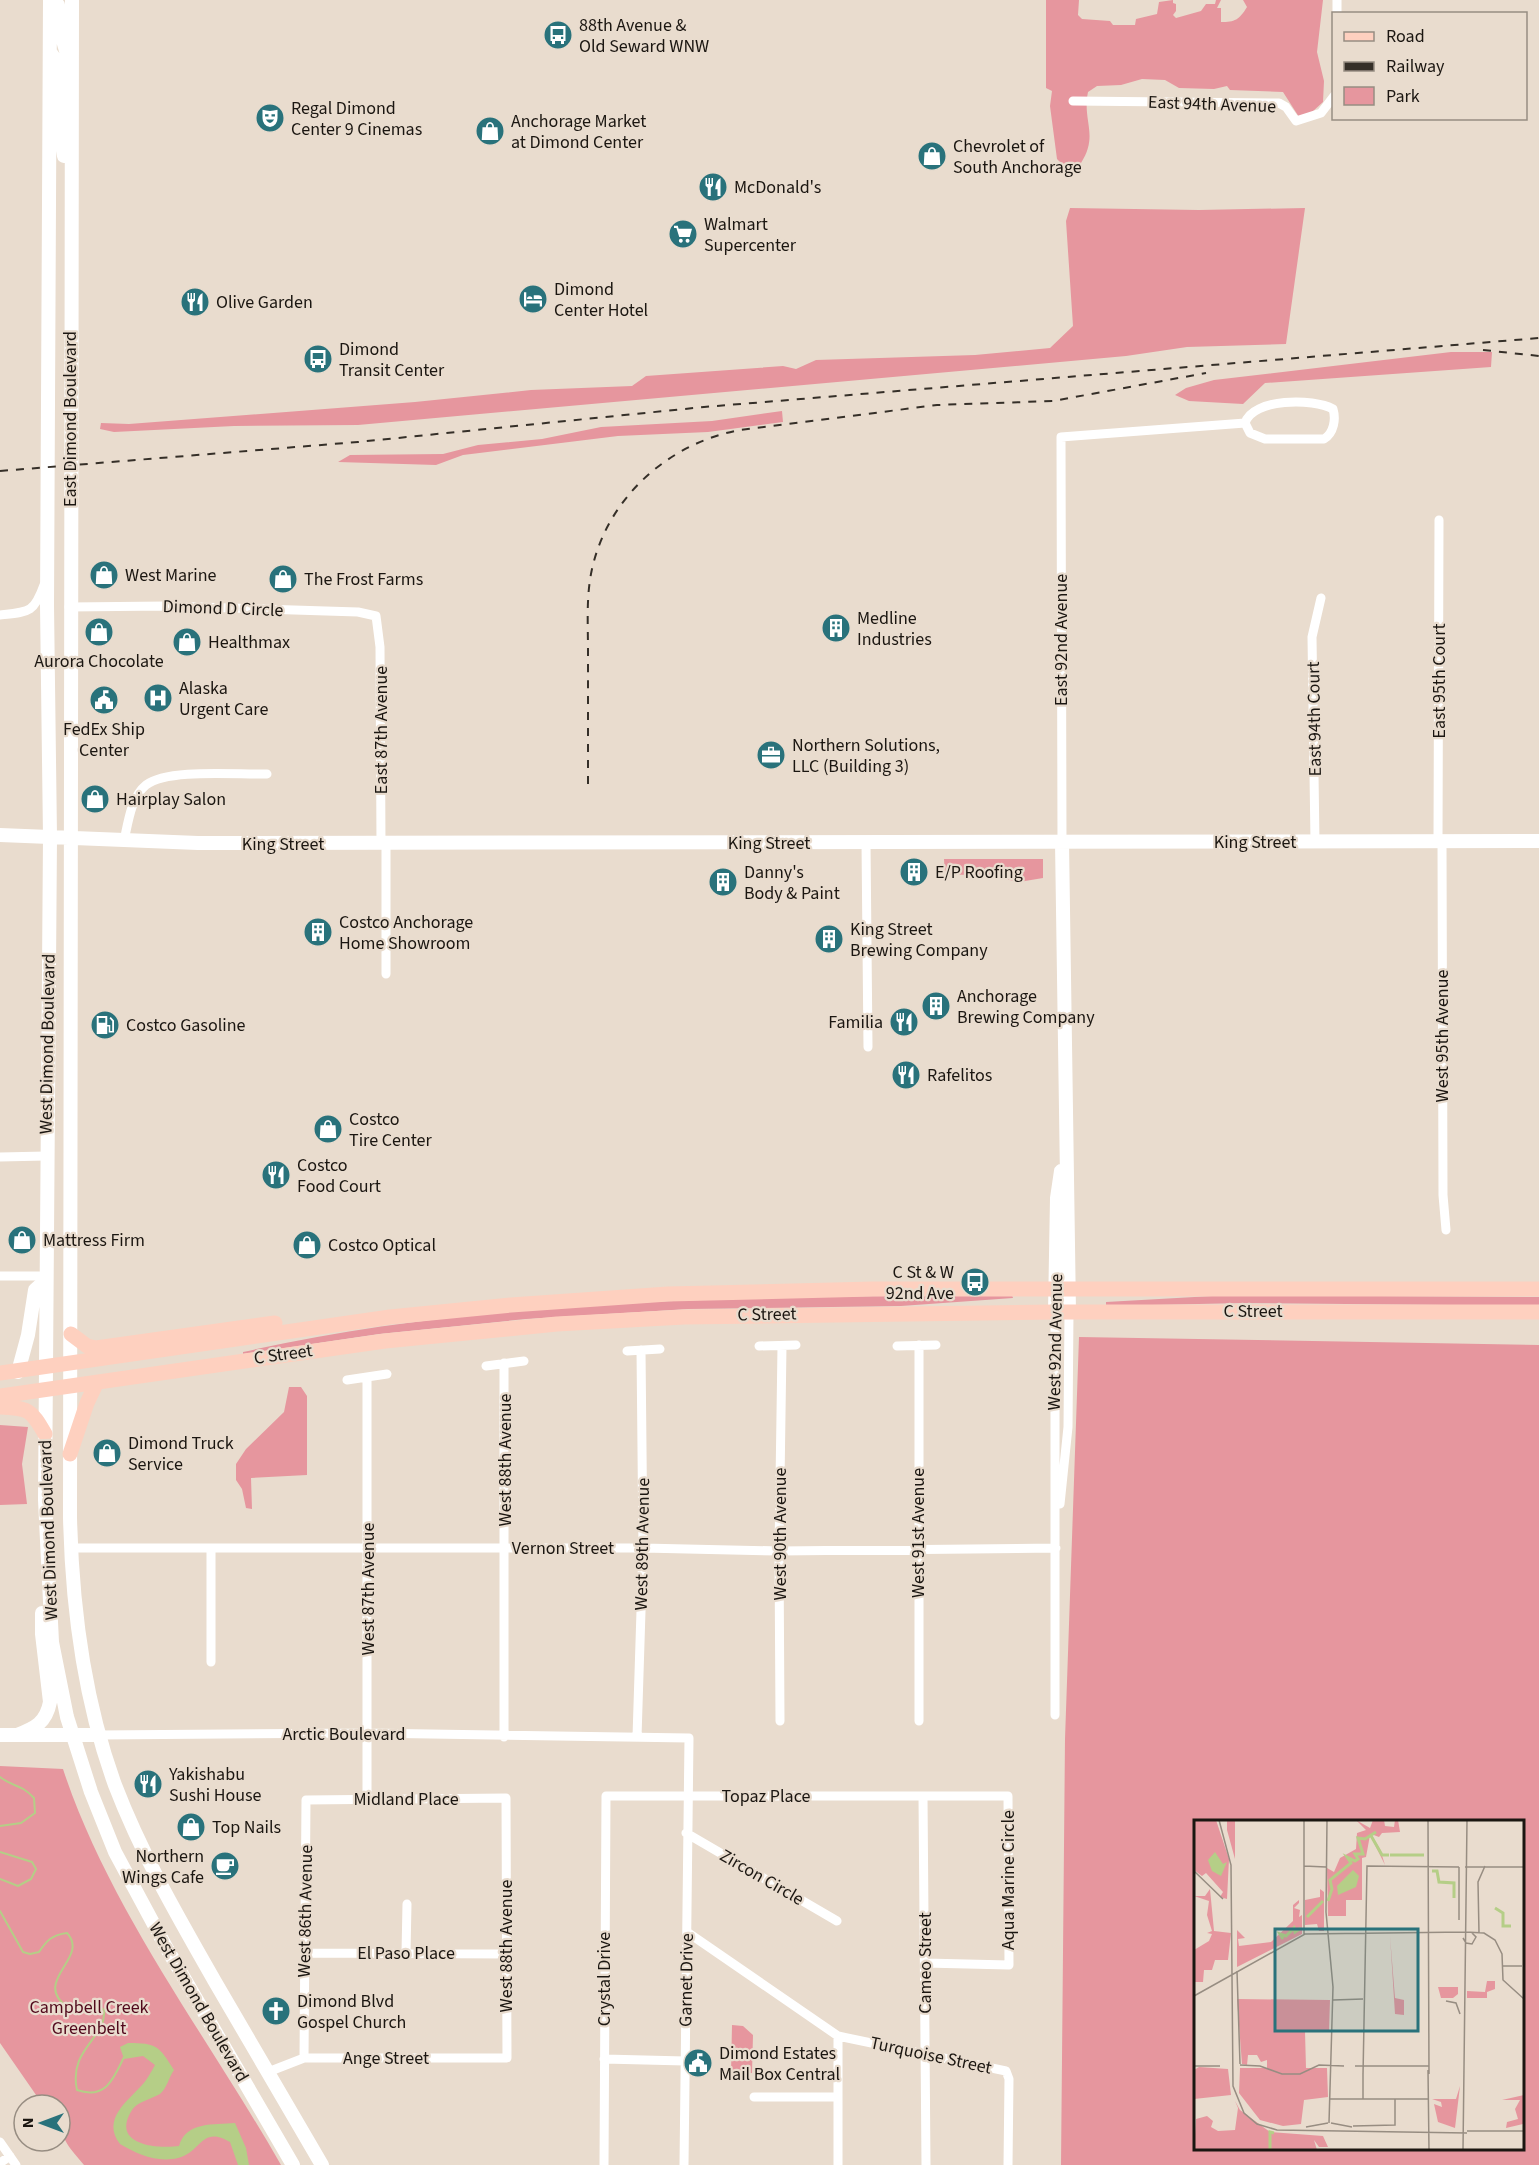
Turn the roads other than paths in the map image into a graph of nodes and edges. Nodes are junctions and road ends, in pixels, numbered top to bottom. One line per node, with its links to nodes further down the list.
1 (50, 0): 4 (main road, East Dimond Boulevard)
2 (58, 0): 5 (main road)
3 (72, 0): 5 (main road, East Dimond Boulevard)
4 (50, 52): 8 (main road); 9 (main road, East Dimond Boulevard)
5 (71, 65): 8 (main road, East Dimond Boulevard)
6 (1332, 99): 7 (street, East 94th Avenue)
7 (1073, 101)
8 (71, 184): 10 (main road, East Dimond Boulevard)
9 (48, 343): 10 (main road); 13 (main road, East Dimond Boulevard)
10 (70, 343): 15 (main road, East Dimond Boulevard)
11 (1245, 423): 11 (street); 25 (street, East 92nd Avenue)
12 (1439, 520): 23 (street, East 95th Court)
13 (48, 574): 16 (street); 20 (main road, East Dimond Boulevard)
14 (1321, 598): 26 (street, East 94th Court)
15 (69, 607): 17 (street, Dimond D Circle); 21 (main road, East Dimond Boulevard)
16 (0, 615)
17 (376, 616): 28 (street, East 87th Avenue)
18 (267, 774): 22 (street)
19 (0, 835): 20 (main road, King Street)
20 (50, 837): 21 (main road, King Street); 31 (main road, West Dimond Boulevard)
21 (69, 838): 22 (main road, King Street); 41 (main road, West Dimond Boulevard)
22 (124, 841): 28 (main road, King Street)
23 (1440, 841): 24 (main road, King Street); 26 (main road, King Street); 33 (street, West 95th Avenue)
24 (1539, 841)
25 (1062, 842): 26 (main road, King Street); 27 (main road, King Street); 36 (main road, West 92nd Avenue)
26 (1315, 842)
27 (866, 843): 28 (main road, King Street); 30 (street)
28 (384, 844): 29 (street)
29 (386, 974)
30 (868, 1047)
31 (46, 1156): 32 (street); 35 (main road, West Dimond Boulevard)
32 (0, 1157)
33 (1446, 1230)
34 (0, 1276): 35 (street)
35 (46, 1278): 55 (main road, West Dimond Boulevard); 56 (main road)
36 (1062, 1289): 37 (main road, C Street); 38 (main road, West 92nd Avenue); 40 (main road, C Street)
37 (1539, 1289)
38 (1062, 1312): 39 (main road, C Street); 61 (main road, C Street); 71 (street, West 92nd Avenue); 71 (street, West 92nd Avenue)
39 (1539, 1312)
40 (350, 1322): 41 (main road); 53 (main road, C Street)
41 (71, 1334): 53 (main road, West Dimond Boulevard)
42 (796, 1345): 46 (street)
43 (919, 1345): 44 (street); 47 (street); 74 (street, West 91st Avenue)
44 (936, 1345)
45 (759, 1346): 46 (street)
46 (782, 1346): 75 (street, West 90th Avenue)
47 (897, 1346)
48 (660, 1349): 49 (street)
49 (641, 1350): 50 (street); 70 (street, West 89th Avenue)
50 (627, 1351)
51 (524, 1362): 52 (street)
52 (504, 1363): 54 (street); 69 (street, West 88th Avenue)
53 (70, 1364): 55 (main road, C Street); 62 (main road, West Dimond Boulevard)
54 (486, 1366)
55 (45, 1368): 56 (main road, C Street); 63 (main road, West Dimond Boulevard)
56 (18, 1372): 57 (main road, C Street)
57 (0, 1373)
58 (387, 1374): 59 (street)
59 (367, 1378): 60 (street); 73 (street, West 87th Avenue)
60 (346, 1380)
61 (96, 1384): 62 (main road, C Street); 67 (main road)
62 (70, 1387): 63 (main road, C Street); 67 (main road, West Dimond Boulevard)
63 (45, 1391): 64 (main road, C Street); 66 (main road, West Dimond Boulevard)
64 (0, 1396)
65 (0, 1407): 66 (main road)
66 (45, 1434): 76 (main road, West Dimond Boulevard)
67 (70, 1454): 68 (main road, West Dimond Boulevard)
68 (71, 1548): 72 (street, Vernon Street); 85 (main road, West Dimond Boulevard)
69 (506, 1548): 70 (street, Vernon Street); 73 (street, Vernon Street); 86 (street, West 88th Avenue)
70 (643, 1548): 75 (street, Vernon Street); 87 (street, West 89th Avenue)
71 (1056, 1548): 74 (street, Vernon Street); 78 (street, West 92nd Avenue)
72 (211, 1549): 73 (street, Vernon Street); 77 (street)
73 (368, 1549): 81 (street, West 87th Avenue)
74 (918, 1549): 75 (street, Vernon Street); 80 (street, West 91st Avenue)
75 (779, 1551): 79 (street, West 90th Avenue)
76 (46, 1563): 83 (main road); 84 (main road, West Dimond Boulevard)
77 (211, 1662)
78 (1055, 1715)
79 (780, 1721)
80 (919, 1722)
81 (367, 1733): 85 (street, Arctic Boulevard); 86 (street, Arctic Boulevard); 93 (street, West 87th Avenue)
82 (0, 1735): 83 (main road, Arctic Boulevard)
83 (17, 1735): 84 (main road, Arctic Boulevard)
84 (72, 1735): 85 (main road, Arctic Boulevard); 117 (main road, West Dimond Boulevard)
85 (100, 1735): 109 (main road, West Dimond Boulevard)
86 (504, 1737): 87 (street, Arctic Boulevard)
87 (637, 1737): 88 (street, Arctic Boulevard)
88 (689, 1738): 90 (street, Garnet Drive)
89 (609, 1795): 90 (street, Topaz Place); 107 (street, Crystal Drive)
90 (688, 1795): 91 (street, Topaz Place); 95 (street, Garnet Drive)
91 (923, 1796): 102 (street, Cameo Street); 102 (street, Aqua Marine Circle)
92 (506, 1798): 93 (street, Midland Place); 101 (street, West 88th Avenue)
93 (367, 1799): 94 (street, Midland Place)
94 (306, 1800): 99 (street, West 86th Avenue)
95 (686, 1833): 97 (street, Zircon Circle); 98 (street, Garnet Drive)
96 (407, 1904): 100 (street)
97 (837, 1921)
98 (687, 1932): 103 (street, Turquoise Street); 108 (street, Garnet Drive)
99 (305, 1953): 100 (street, El Paso Place); 105 (street, West 86th Avenue)
100 (406, 1953): 101 (street, El Paso Place)
101 (506, 1953): 106 (street, West 88th Avenue)
102 (925, 1963): 104 (street, Cameo Street)
103 (838, 2036): 104 (street, Turquoise Street); 111 (street)
104 (925, 2054): 121 (street, Cameo Street); 122 (street, Turquoise Street)
105 (304, 2058): 106 (street, Ange Street); 109 (street, Ange Street)
106 (507, 2058)
107 (604, 2059): 108 (street); 119 (street, Crystal Drive)
108 (685, 2061): 120 (street, Garnet Drive)
109 (267, 2072): 118 (main road, West Dimond Boulevard)
110 (754, 2097): 111 (street)
111 (837, 2097): 115 (street)
112 (0, 2142): 113 (street)
113 (10, 2156): 114 (street); 116 (street)
114 (0, 2163)
115 (836, 2164)
116 (16, 2165)
117 (293, 2165)
118 (322, 2165)
119 (604, 2165)
120 (684, 2165)
121 (926, 2165)
122 (1008, 2165)

